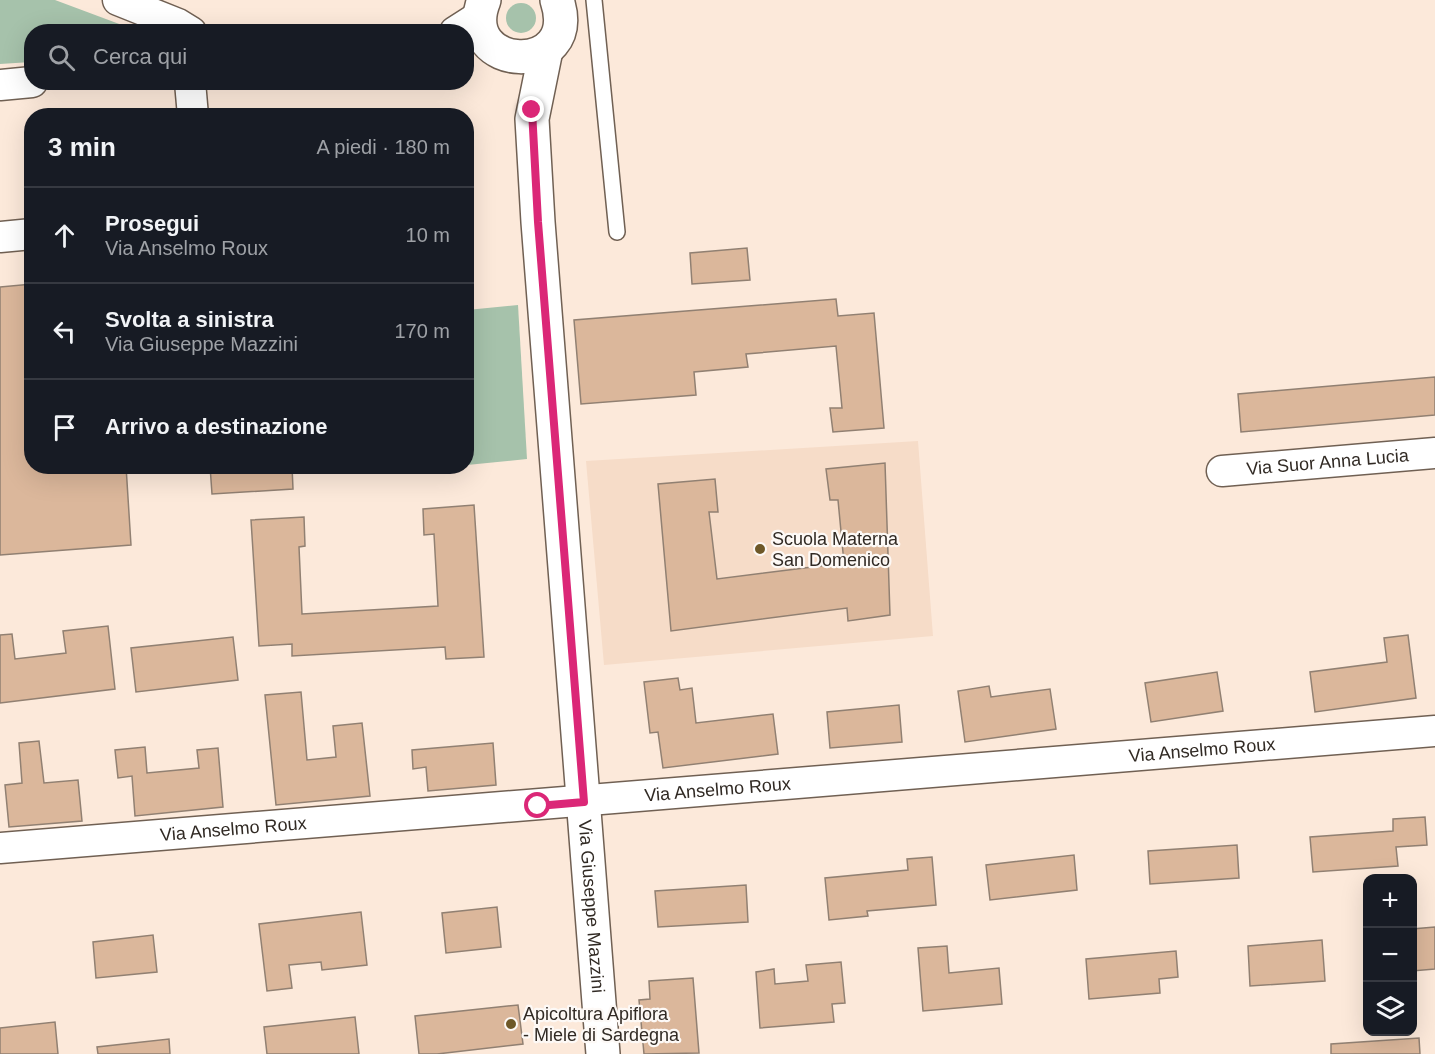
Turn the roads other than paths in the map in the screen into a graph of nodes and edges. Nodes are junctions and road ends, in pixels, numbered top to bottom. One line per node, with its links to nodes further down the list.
1 (118, 0): 4 (street)
2 (557, 0): 6 (street, Via Giuseppe Mazzini)
3 (594, 0): 12 (lane)
4 (172, 24)
5 (481, 31): 6 (street); 11 (street, Via Giuseppe Mazzini)
6 (546, 50): 11 (street, Via Giuseppe Mazzini)
7 (24, 83): 8 (street)
8 (0, 85)
9 (191, 90): 10 (street)
10 (192, 108)
11 (532, 110): 18 (street, Via Giuseppe Mazzini)
12 (617, 232)
13 (24, 235): 14 (street)
14 (0, 237)
15 (1435, 453): 16 (street, Via Suor Anna Lucia)
16 (1222, 471)
17 (1435, 731): 18 (street, Via Anselmo Roux)
18 (584, 802): 19 (street, Via Anselmo Roux); 20 (street, Via Giuseppe Mazzini)
19 (0, 849)
20 (603, 1054)

